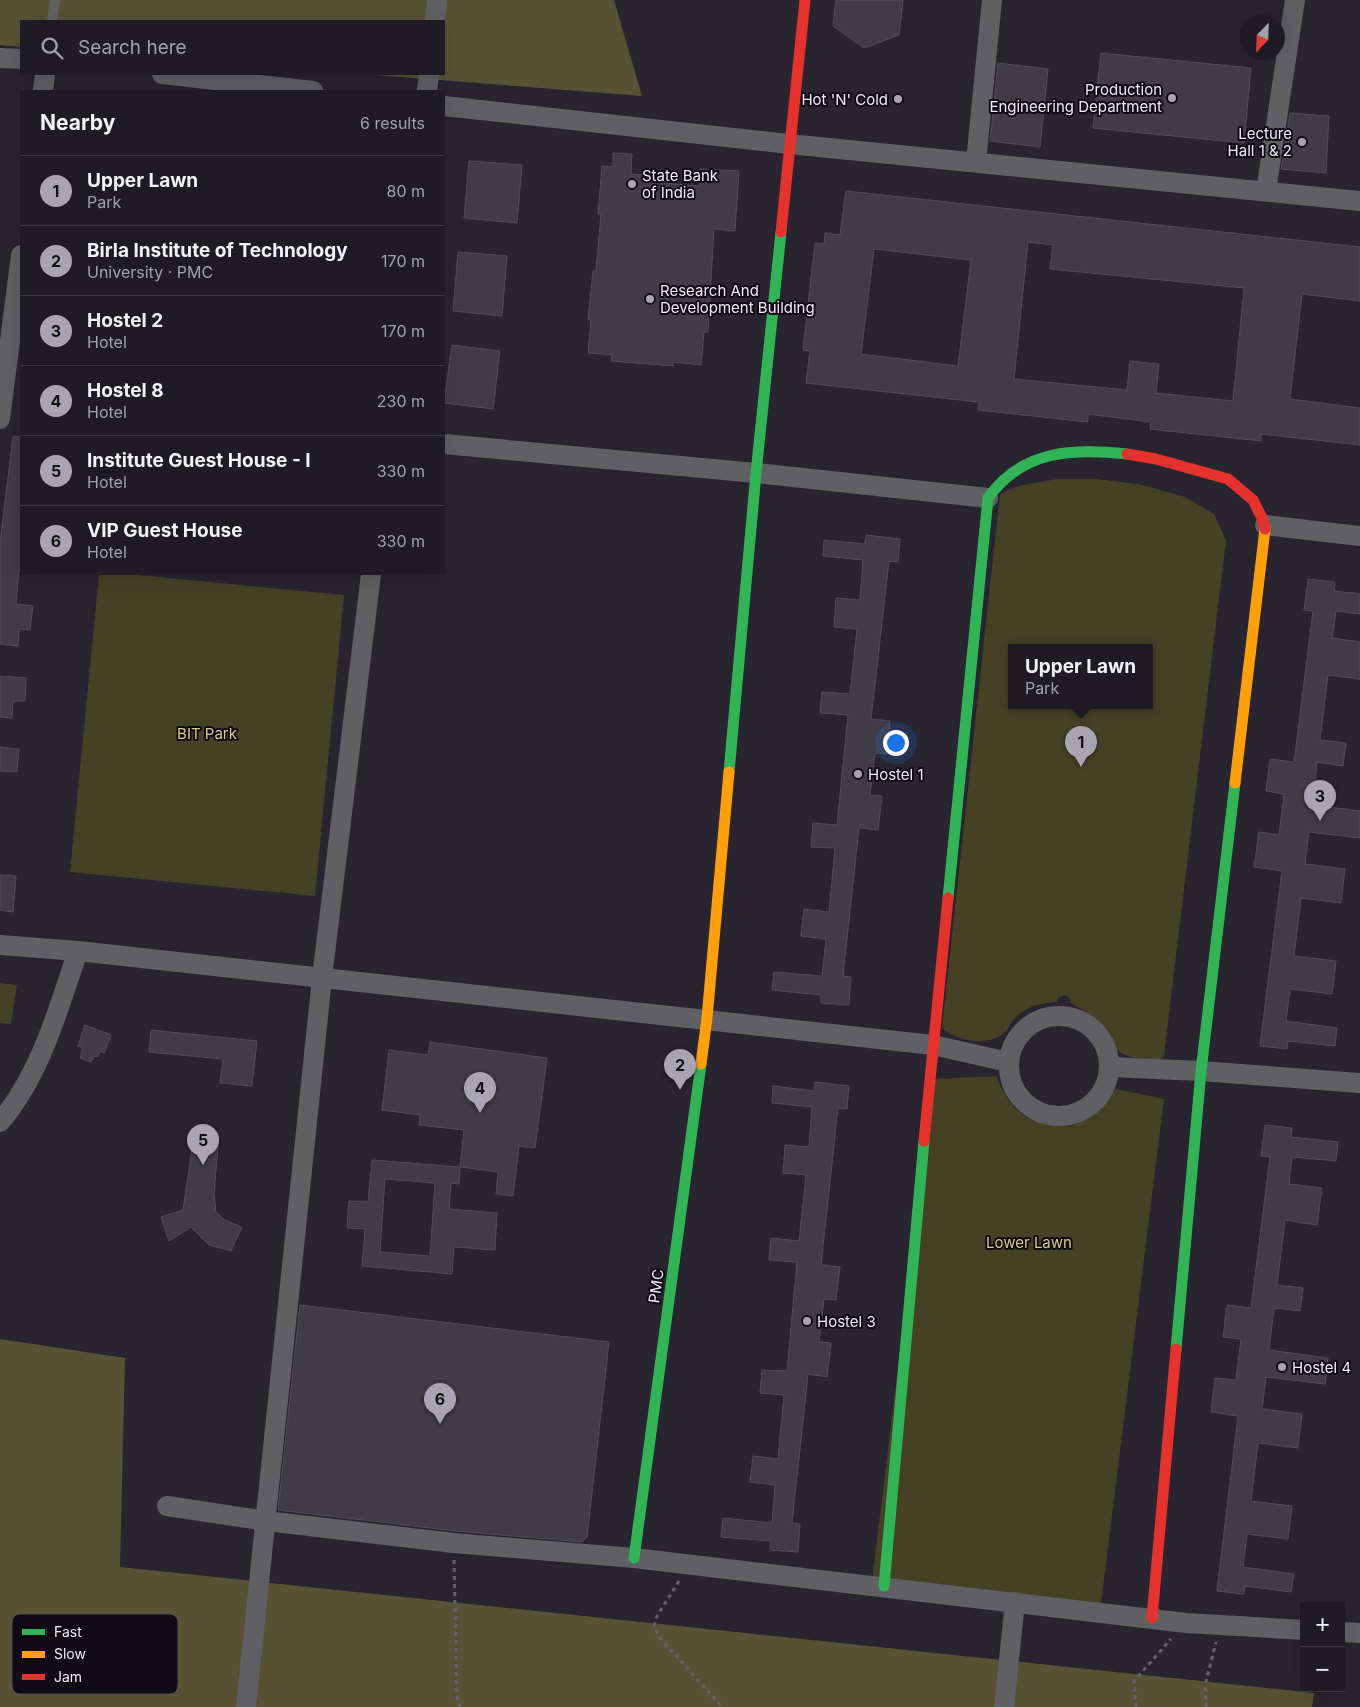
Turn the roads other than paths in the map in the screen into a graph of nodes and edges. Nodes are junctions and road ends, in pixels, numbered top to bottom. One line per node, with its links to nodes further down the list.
1 (55, 0): 6 (lane)
2 (437, 0): 7 (street)
3 (805, 0): 17 (street, PMC)
4 (992, 0): 18 (street)
5 (1295, 0): 19 (street)
6 (52, 20)
7 (435, 20)
8 (0, 58): 9 (street)
9 (20, 59)
10 (45, 75): 13 (street)
11 (171, 75): 14 (street)
12 (429, 75): 15 (street)
13 (43, 90)
14 (304, 90)
15 (428, 90)
16 (445, 106): 17 (street)
17 (789, 144): 18 (street); 25 (street, PMC)
18 (976, 162): 19 (street)
19 (1266, 191): 20 (street)
20 (1360, 201)
21 (20, 266): 22 (street)
22 (8, 393): 23 (street)
23 (0, 419)
24 (445, 444): 25 (street)
25 (756, 473): 26 (street); 33 (street, PMC)
26 (988, 498): 27 (street); 34 (street)
27 (1265, 525): 28 (street); 37 (street)
28 (1360, 536)
29 (372, 575): 32 (street)
30 (0, 945): 31 (street)
31 (78, 951): 32 (street); 39 (street)
32 (322, 978): 33 (street); 41 (street)
33 (707, 1018): 34 (street); 42 (street, PMC)
34 (933, 1045): 35 (street); 43 (street)
35 (1008, 1062): 36 (street); 36 (street)
36 (1110, 1067): 37 (street)
37 (1201, 1071): 38 (street); 45 (street)
38 (1360, 1083)
39 (0, 1122)
40 (167, 1506): 41 (street)
41 (266, 1521): 42 (street); 49 (street)
42 (634, 1558): 43 (street)
43 (884, 1586): 44 (street)
44 (1015, 1602): 45 (street); 50 (street)
45 (1152, 1618): 46 (street)
46 (1300, 1630)
47 (1345, 1632): 48 (street)
48 (1360, 1633)
49 (246, 1707)
50 (1004, 1707)

